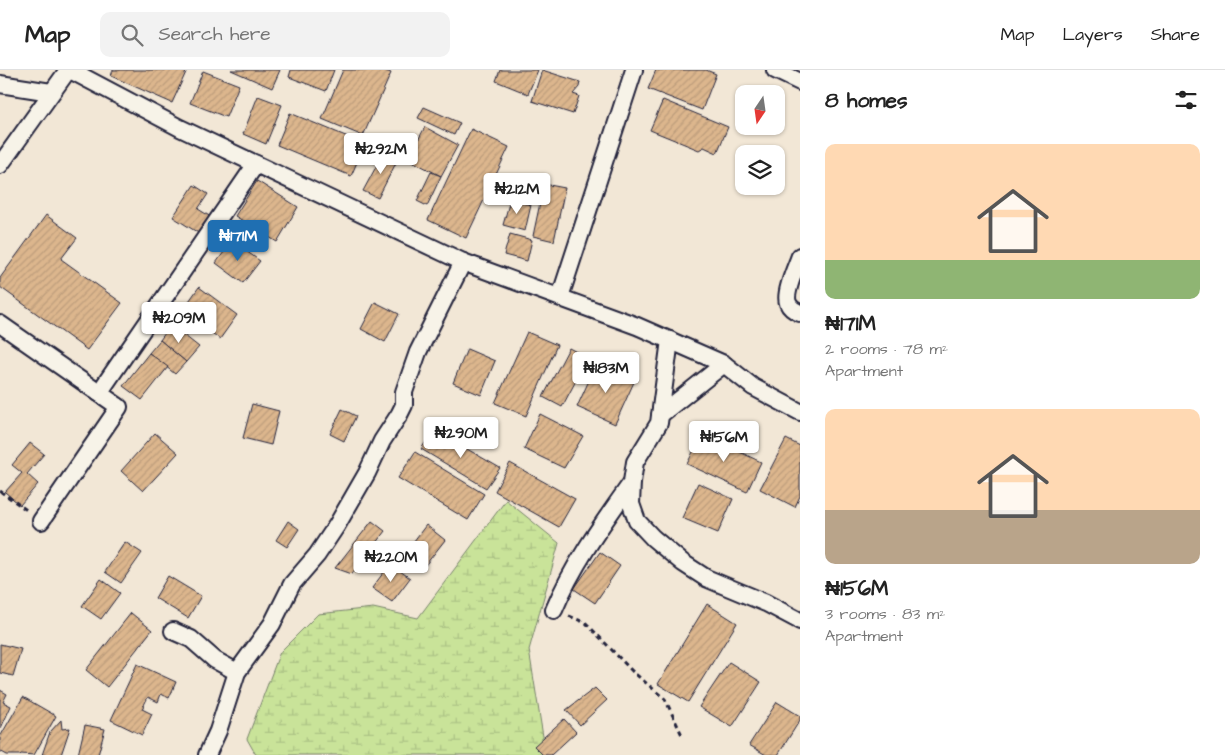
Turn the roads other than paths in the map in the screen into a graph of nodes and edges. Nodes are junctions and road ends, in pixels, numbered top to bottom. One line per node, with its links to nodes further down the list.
1 (69, 70): 6 (street); 7 (street)
2 (634, 70): 11 (street)
3 (775, 70): 4 (street)
4 (800, 82)
5 (0, 84): 6 (street)
6 (52, 92): 8 (street)
7 (256, 164): 10 (street); 16 (street)
8 (0, 165)
9 (800, 256): 12 (street)
10 (462, 262): 11 (street); 24 (street)
11 (560, 297): 14 (street)
12 (800, 313)
13 (0, 324): 16 (street)
14 (670, 340): 15 (street); 18 (street)
15 (724, 364): 17 (street); 18 (street)
16 (100, 393): 20 (street)
17 (800, 412)
18 (660, 414): 19 (street)
19 (632, 482): 21 (street); 22 (street)
20 (41, 521)
21 (554, 610)
22 (800, 621)
23 (173, 631): 24 (street)
24 (237, 672): 25 (street)
25 (206, 755)

